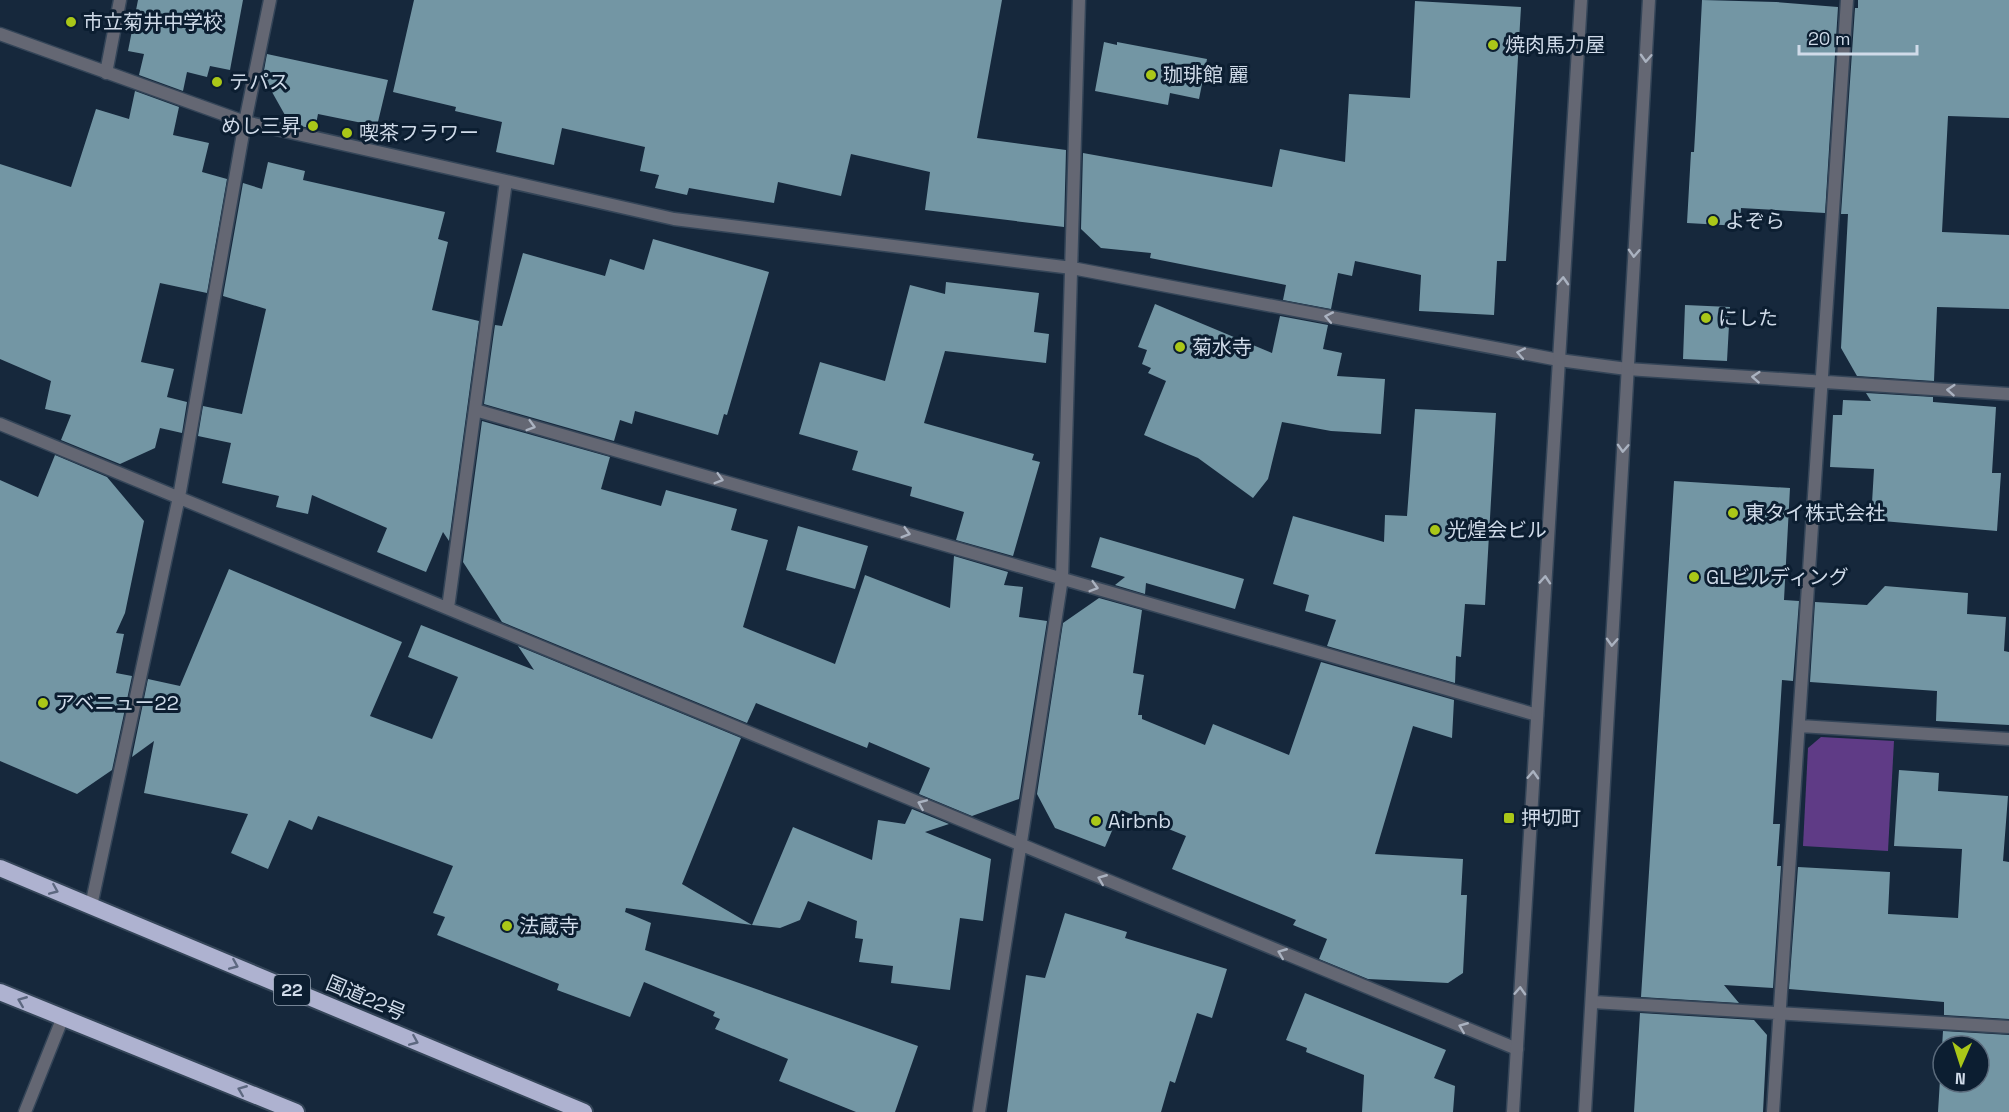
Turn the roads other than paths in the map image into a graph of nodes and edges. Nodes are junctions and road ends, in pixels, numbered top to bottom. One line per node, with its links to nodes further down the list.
1 (120, 0): 8 (street)
2 (270, 0): 9 (street)
3 (1079, 0): 11 (street)
4 (1581, 0): 12 (street, one-way to 4)
5 (1649, 0): 13 (street, one-way to 13)
6 (1847, 0): 14 (street)
7 (0, 34): 8 (street)
8 (106, 73): 9 (street)
9 (245, 122): 10 (street); 18 (street)
10 (506, 181): 11 (street); 16 (street)
11 (1072, 268): 12 (street, one-way to 11); 19 (street)
12 (1559, 360): 13 (street); 21 (street, one-way to 12)
13 (1627, 369): 14 (street, one-way to 13); 28 (street, one-way to 28)
14 (1823, 382): 15 (street, one-way to 14); 22 (street)
15 (2009, 394)
16 (475, 410): 19 (street, one-way to 19); 20 (street)
17 (0, 424): 18 (street)
18 (179, 497): 20 (street); 26 (street)
19 (1062, 578): 21 (street, one-way to 21); 24 (street)
20 (448, 608): 24 (street, one-way to 20)
21 (1537, 715): 32 (street, one-way to 21)
22 (1800, 726): 23 (street); 29 (street)
23 (2009, 739)
24 (1020, 845): 32 (street, one-way to 24); 36 (street)
25 (0, 868): 26 (highway, 国道22号 / 22, one-way to 26)
26 (91, 906): 35 (highway, 国道22号 / 22, one-way to 35)
27 (0, 992): 30 (highway, one-way to 27)
28 (1593, 1002): 29 (street); 38 (street)
29 (1781, 1014): 31 (street); 39 (street)
30 (63, 1017): 33 (street); 34 (highway, one-way to 30)
31 (2009, 1027)
32 (1517, 1049): 37 (street)
33 (25, 1112)
34 (296, 1112)
35 (584, 1112)
36 (979, 1112)
37 (1513, 1112)
38 (1586, 1112)
39 (1773, 1112)

